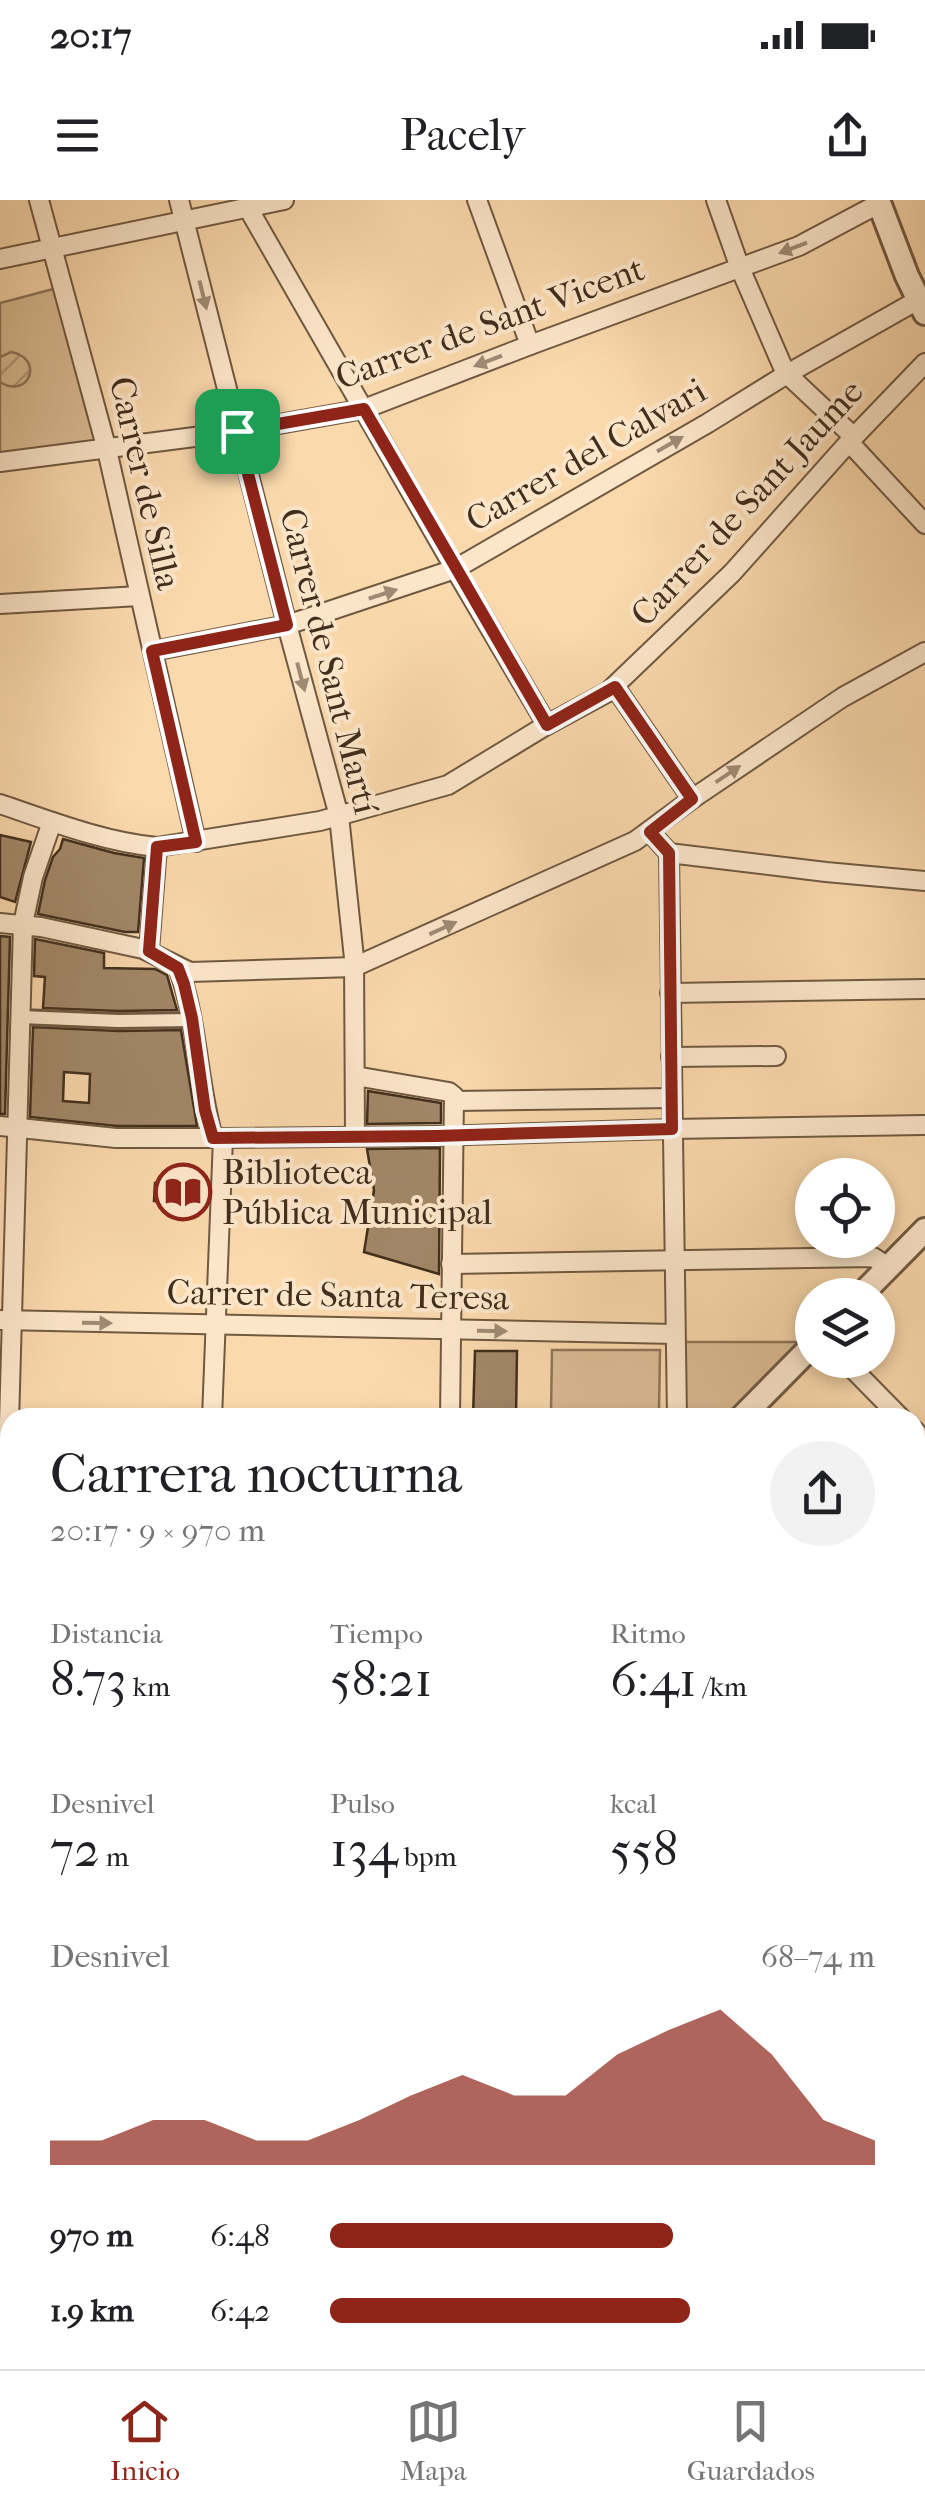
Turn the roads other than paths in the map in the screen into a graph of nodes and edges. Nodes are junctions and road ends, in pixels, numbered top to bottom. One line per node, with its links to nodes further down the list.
1 (39, 200): 9 (street, Carrer de Silla)
2 (179, 200): 8 (street, Carrer de Sant Martí)
3 (284, 200): 7 (street)
4 (477, 200): 13 (street)
5 (716, 200): 11 (street)
6 (879, 202): 11 (street, Carrer de Sant Vicent, one-way to 11); 12 (street)
7 (248, 208): 8 (street); 16 (street)
8 (184, 221): 9 (street); 17 (street, Carrer de Sant Martí, one-way to 17)
9 (52, 249): 10 (street); 19 (street, Carrer de Silla)
10 (0, 259)
11 (740, 268): 13 (street, Carrer de Sant Vicent); 15 (street)
12 (923, 307): 15 (street, Carrer del Calvari)
13 (530, 344): 16 (street, Carrer de Sant Vicent, one-way to 16)
14 (925, 363): 18 (street, Carrer de Sant Jaume)
15 (788, 374): 18 (street); 22 (street, Carrer del Calvari, one-way to 15)
16 (364, 409): 17 (street, Carrer de Sant Vicent); 22 (street)
17 (237, 431): 19 (street, Carrer de Sant Vicent); 25 (street, Carrer de Sant Martí)
18 (851, 439): 21 (street); 28 (street, Carrer de Sant Jaume)
19 (106, 450): 20 (street, Carrer de Sant Vicent); 23 (street, Carrer de Silla)
20 (0, 462)
21 (925, 524)
22 (454, 569): 25 (street, Carrer del Calvari, one-way to 22); 29 (street)
23 (139, 596): 24 (street); 26 (street, Carrer de Silla)
24 (0, 604)
25 (287, 625): 26 (street, Carrer del Calvari); 32 (street, Carrer de Sant Martí, one-way to 32)
26 (152, 651): 35 (street, Carrer de Silla)
27 (925, 652): 30 (street, one-way to 27)
28 (615, 687): 29 (street, Carrer de Sant Jaume); 30 (street)
29 (547, 725): 32 (street, Carrer de Sant Jaume)
30 (692, 799): 34 (street)
31 (0, 804): 33 (street, Carrer de Sant Jaume)
32 (339, 816): 35 (street, Carrer de Sant Jaume); 43 (street, Carrer de Sant Martí)
33 (52, 822): 36 (street, Carrer de Sant Jaume); 40 (street)
34 (650, 832): 37 (street); 43 (street, one-way to 34)
35 (196, 842): 36 (street, Carrer de Sant Jaume)
36 (157, 847): 41 (street)
37 (669, 853): 38 (street); 45 (street)
38 (925, 881)
39 (0, 923): 40 (street)
40 (23, 924): 41 (street); 46 (street)
41 (149, 951): 42 (street)
42 (178, 968): 43 (street); 47 (street)
43 (354, 968): 50 (street, Carrer de Sant Martí)
44 (925, 989): 45 (street)
45 (670, 993): 49 (street)
46 (21, 1016): 47 (street); 54 (street)
47 (192, 1020): 58 (street)
48 (776, 1056): 49 (street)
49 (671, 1057): 51 (street)
50 (355, 1076): 52 (street); 56 (street, Carrer de Sant Martí)
51 (672, 1098): 52 (street); 55 (street)
52 (455, 1101): 57 (street)
53 (925, 1125): 55 (street)
54 (10, 1127): 58 (street); 64 (street)
55 (672, 1129): 57 (street); 60 (street)
56 (355, 1136): 57 (street); 58 (street)
57 (453, 1136): 61 (street)
58 (218, 1138): 65 (street)
59 (925, 1230): 62 (street)
60 (675, 1260): 61 (street); 62 (street); 67 (street)
61 (450, 1264): 66 (street)
62 (888, 1267): 63 (street)
63 (877, 1278)
64 (6, 1320): 65 (street, Carrer de Santa Teresa, one-way to 65); 70 (street)
65 (216, 1326): 66 (street, Carrer de Santa Teresa); 71 (street)
66 (450, 1330): 67 (street, Carrer de Santa Teresa, one-way to 67); 72 (street)
67 (675, 1334): 73 (street)
68 (795, 1363): 74 (street)
69 (862, 1378): 75 (street)
70 (6, 1408)
71 (212, 1408)
72 (450, 1408)
73 (678, 1408)
74 (751, 1408)
75 (892, 1408)

